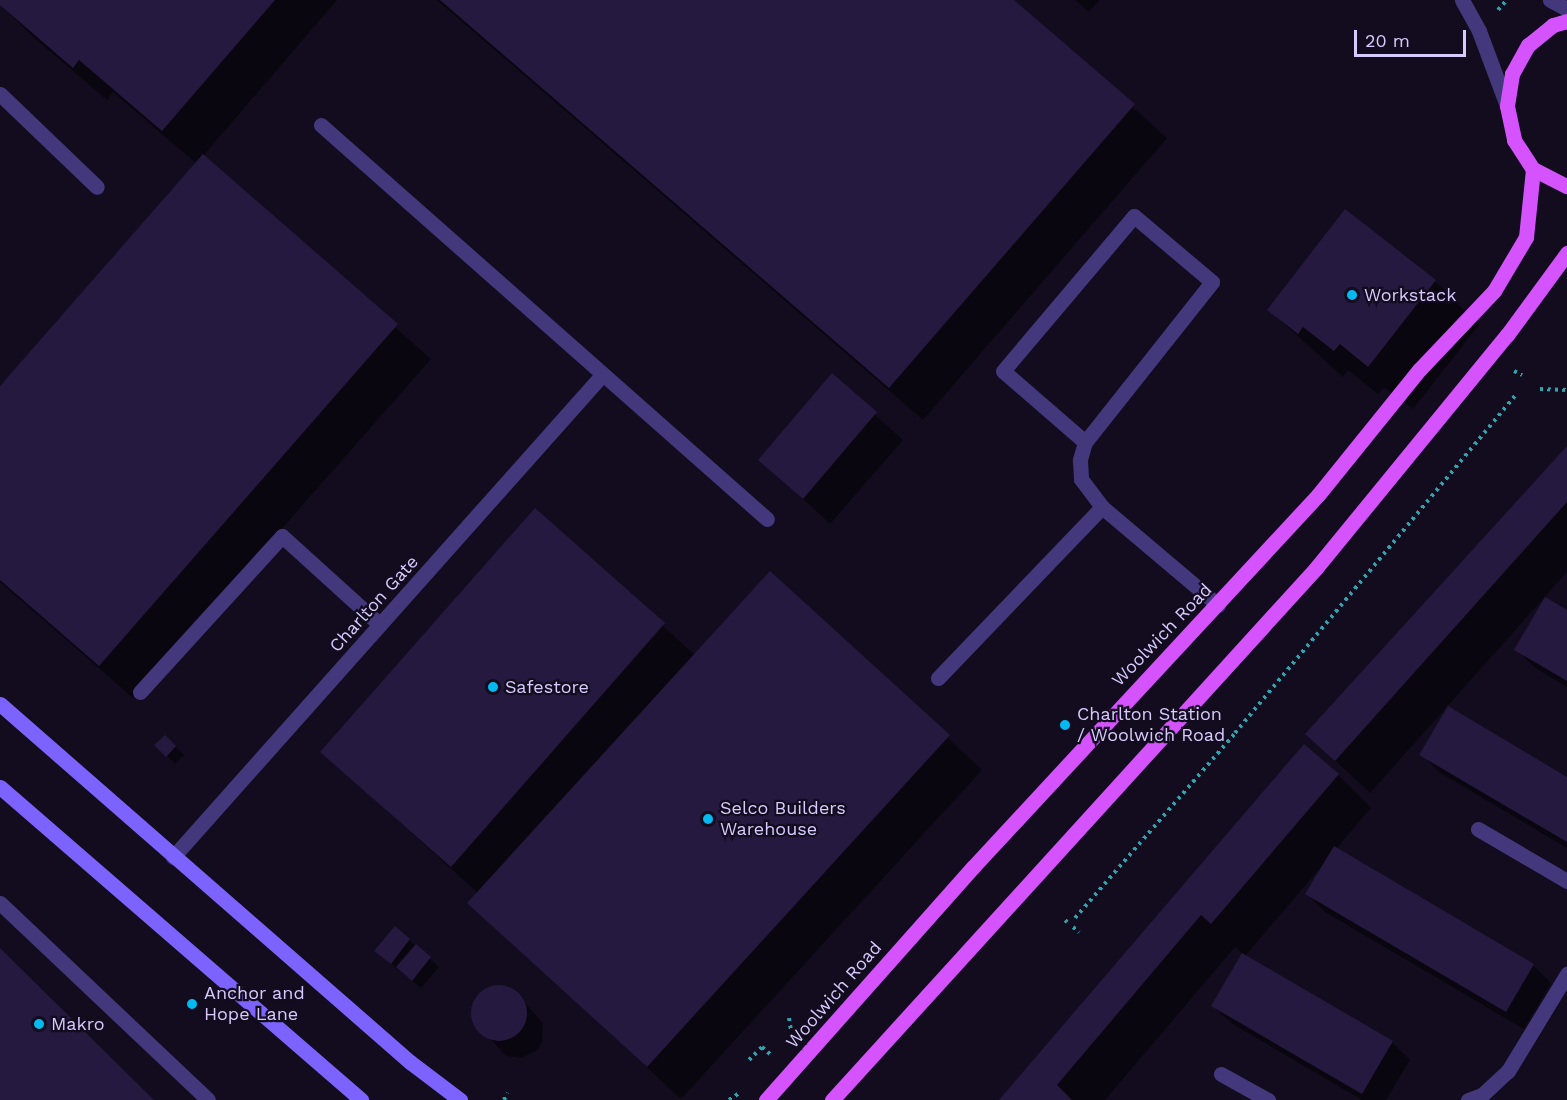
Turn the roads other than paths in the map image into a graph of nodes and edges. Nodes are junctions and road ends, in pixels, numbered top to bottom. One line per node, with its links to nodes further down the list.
1 (1462, 0): 6 (street)
2 (1550, 0): 3 (street)
3 (1567, 9)
4 (1567, 21): 6 (main road)
5 (0, 94): 10 (street)
6 (1508, 106): 8 (main road)
7 (321, 125): 12 (street)
8 (1533, 169): 9 (main road); 16 (main road, Woolwich Road)
9 (1567, 186)
10 (97, 187)
11 (1567, 252): 32 (main road)
12 (602, 375): 15 (street); 17 (street, Charlton Gate)
13 (1085, 442): 13 (street); 14 (street)
14 (1102, 507): 16 (street); 18 (street)
15 (767, 519)
16 (1218, 605): 31 (main road, Woolwich Road)
17 (380, 625): 19 (street); 23 (street, Charlton Gate)
18 (938, 678)
19 (140, 692)
20 (0, 704): 23 (street)
21 (0, 787): 29 (street)
22 (1478, 829): 24 (street)
23 (172, 857): 30 (street)
24 (1567, 881)
25 (0, 903): 28 (street)
26 (1567, 974): 34 (street)
27 (1221, 1074): 33 (street)
28 (208, 1100)
29 (361, 1100)
30 (460, 1100)
31 (766, 1100)
32 (832, 1100)
33 (1268, 1100)
34 (1468, 1100)

